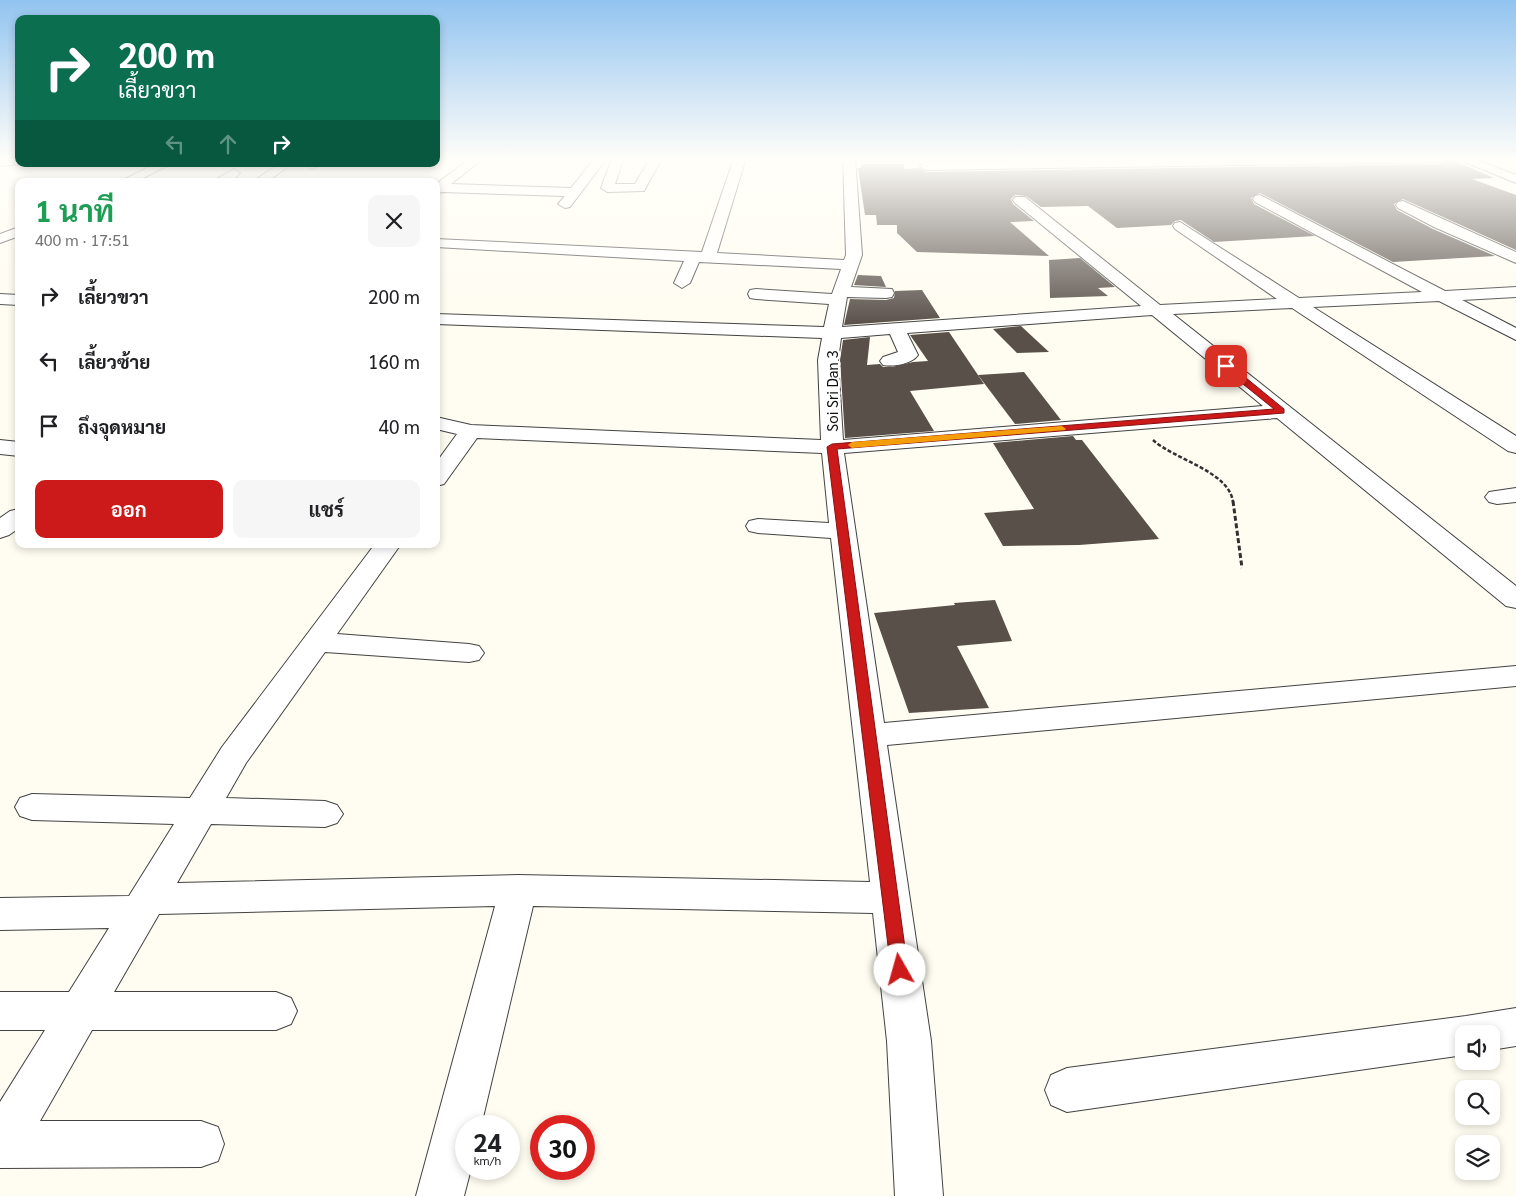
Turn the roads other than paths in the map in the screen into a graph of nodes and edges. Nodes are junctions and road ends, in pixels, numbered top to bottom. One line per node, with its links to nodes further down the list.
1 (717, 214): 12 (street)
2 (852, 214): 14 (street, Soi Sri Dan 3)
3 (1037, 214): 24 (street)
4 (1288, 214): 20 (street)
5 (1420, 214): 11 (street)
6 (1180, 226): 23 (street)
7 (15, 233): 8 (street)
8 (0, 239)
9 (440, 243): 12 (street)
10 (1516, 247): 11 (street)
11 (1490, 248): 13 (street)
12 (700, 257): 14 (street); 15 (street)
13 (1516, 258)
14 (850, 265): 19 (street, Soi Sri Dan 3)
15 (682, 283)
16 (1516, 292): 20 (street)
17 (886, 293): 19 (street)
18 (756, 294): 19 (street)
19 (840, 296): 27 (street, Soi Sri Dan 3)
20 (1442, 296): 23 (street); 28 (street)
21 (0, 299): 22 (street)
22 (15, 300)
23 (1295, 303): 24 (street); 33 (street)
24 (1156, 310): 26 (street); 30 (street)
25 (440, 319): 27 (street)
26 (896, 329): 27 (street); 29 (street)
27 (832, 334): 34 (street, Soi Sri Dan 3)
28 (1516, 335)
29 (890, 361)
30 (1281, 411): 34 (street); 43 (street)
31 (440, 424): 32 (street)
32 (471, 431): 34 (street); 37 (street)
33 (1516, 446)
34 (832, 447): 41 (street, Soi Sri Dan 3)
35 (0, 448): 36 (street)
36 (15, 449)
37 (440, 473)
38 (15, 519): 40 (street)
39 (758, 526): 41 (street)
40 (0, 530)
41 (843, 531): 47 (street, Soi Sri Dan 3)
42 (385, 548): 44 (street)
43 (1516, 600)
44 (316, 642): 45 (street); 49 (street)
45 (470, 653)
46 (1516, 676): 47 (street)
47 (869, 736): 52 (street, Soi Sri Dan 3)
48 (32, 807): 49 (street)
49 (200, 811): 50 (street); 53 (street)
50 (325, 814)
51 (518, 890): 52 (street); 53 (street); 64 (street)
52 (890, 898): 65 (street, Soi Sri Dan 3)
53 (143, 905): 54 (street); 56 (street)
54 (0, 914)
55 (0, 1011): 56 (street)
56 (80, 1011): 57 (street); 62 (street)
57 (276, 1011)
58 (1516, 1028): 59 (street)
59 (1500, 1030)
60 (1455, 1036): 61 (street)
61 (1067, 1090)
62 (0, 1144): 63 (street)
63 (201, 1144)
64 (440, 1196)
65 (920, 1196)

